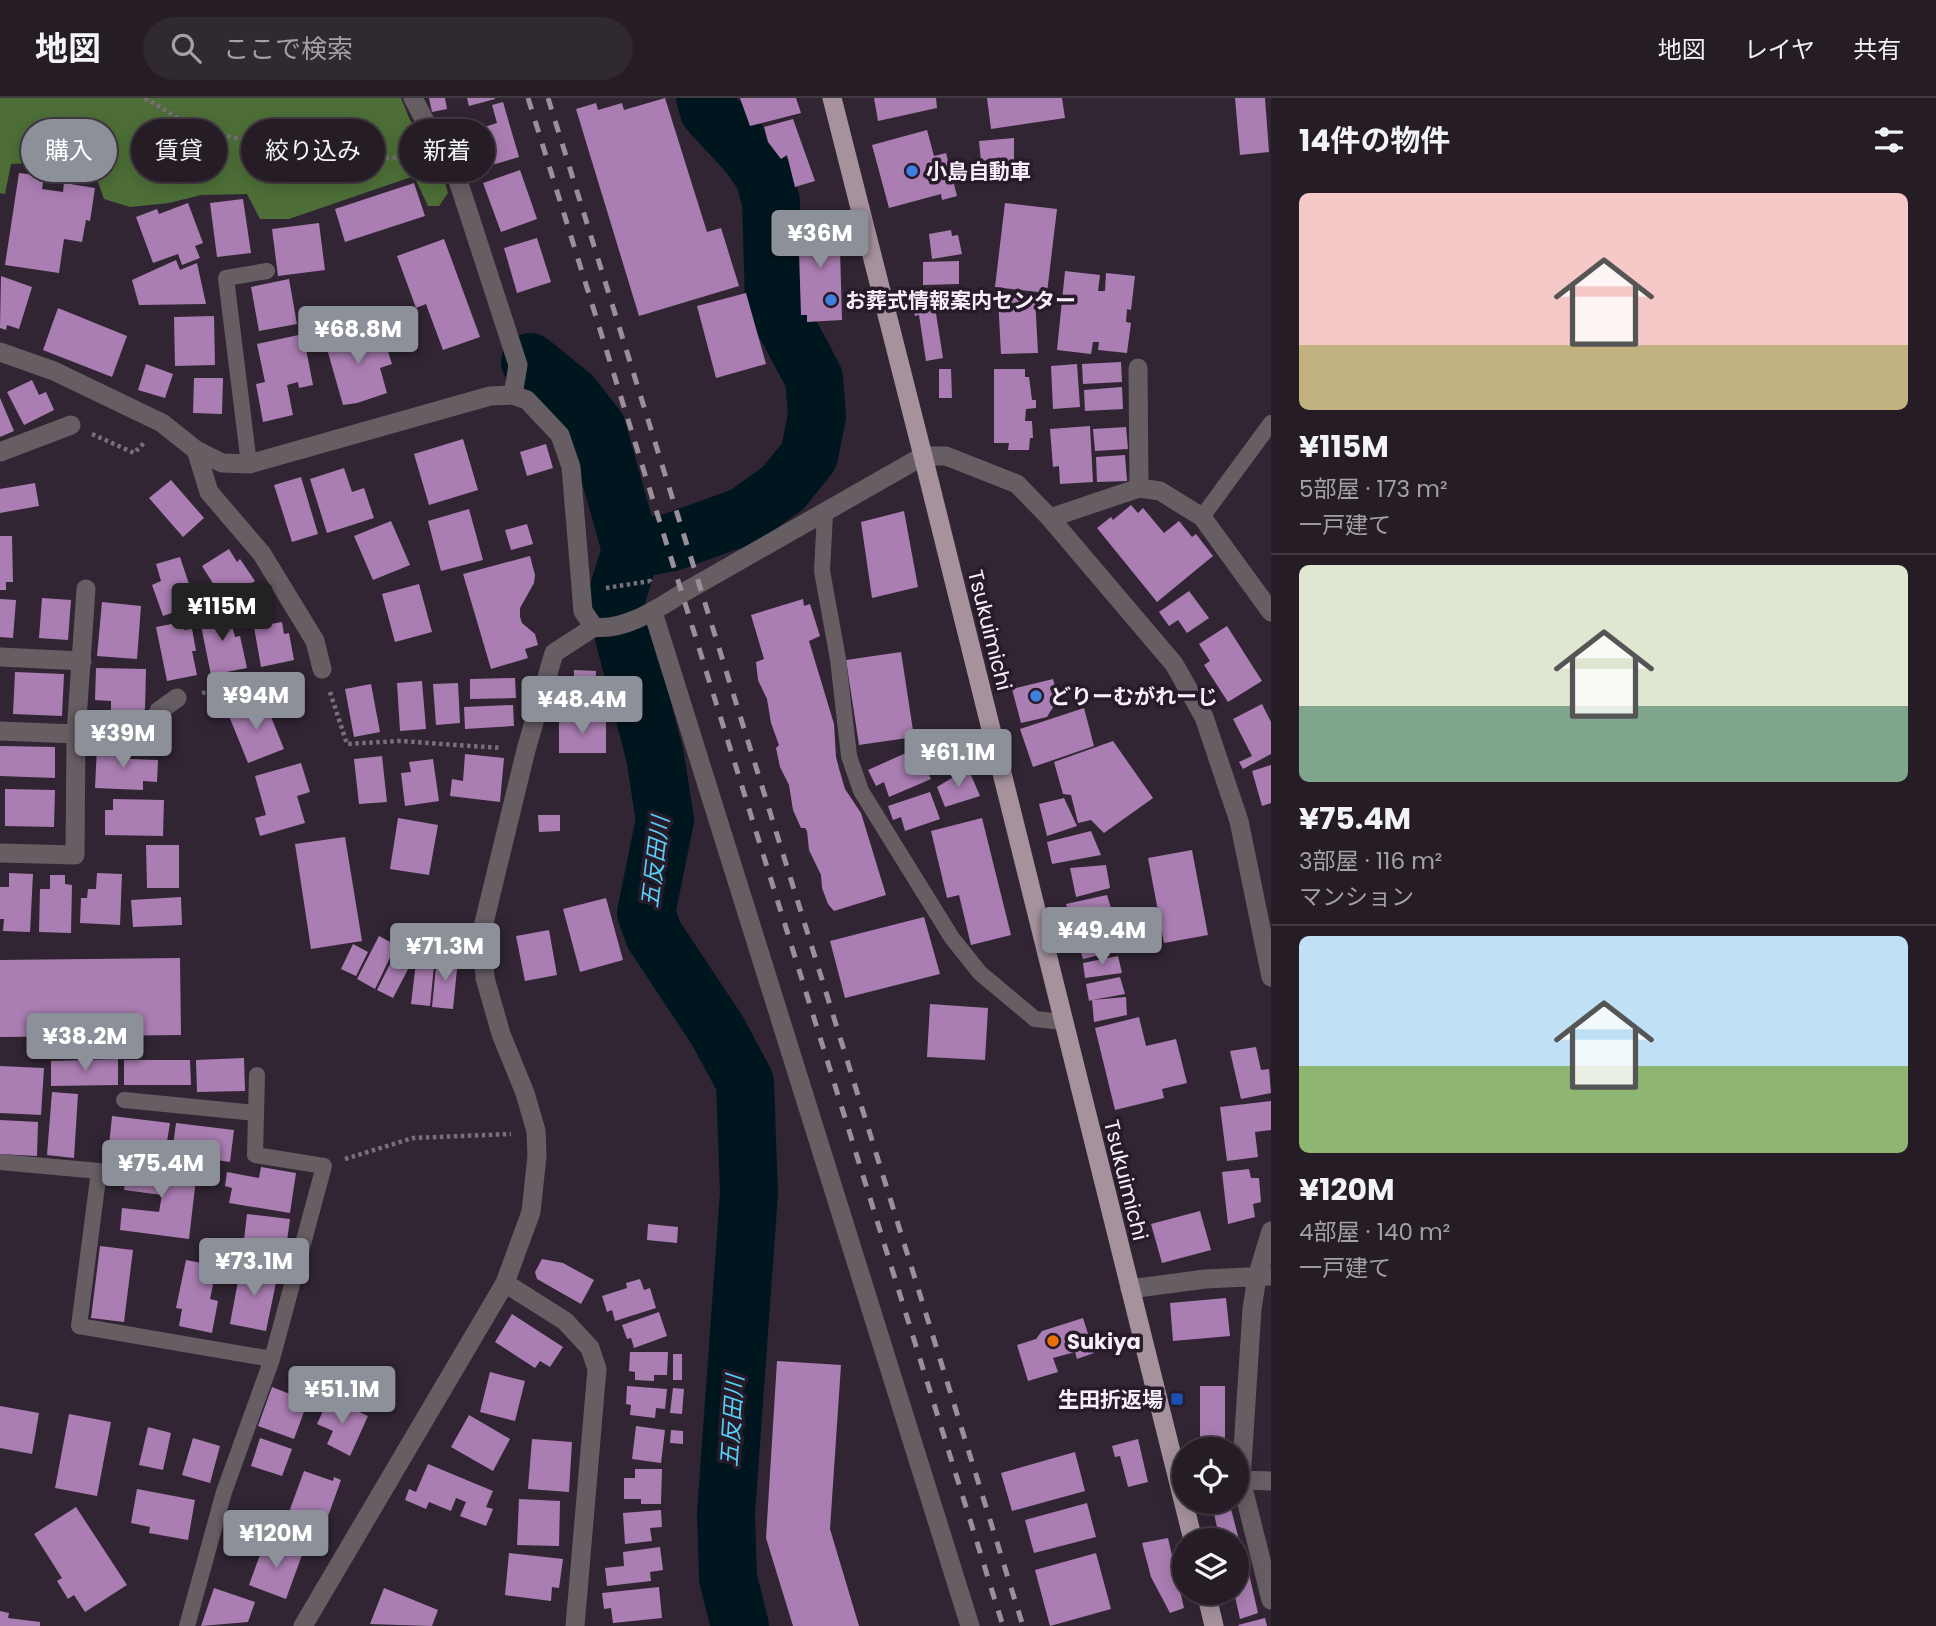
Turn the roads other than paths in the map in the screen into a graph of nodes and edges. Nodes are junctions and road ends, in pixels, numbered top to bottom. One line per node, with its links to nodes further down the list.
1 (413, 98): 6 (street)
2 (832, 98): 11 (main road, Tsukuimichi)
3 (267, 271): 12 (lane)
4 (0, 352): 9 (street)
5 (1138, 368): 13 (street)
6 (513, 396): 12 (street); 20 (street)
7 (1271, 423): 15 (lane)
8 (71, 425): 10 (street)
9 (197, 450): 12 (street); 23 (street)
10 (0, 452)
11 (923, 456): 14 (street); 16 (street); 29 (main road, Tsukuimichi)
12 (248, 464)
13 (1139, 488): 15 (street); 16 (street)
14 (825, 514): 19 (street); 29 (lane)
15 (1202, 517): 18 (street)
16 (1050, 518): 28 (street)
17 (86, 589): 22 (street)
18 (1271, 612)
19 (650, 614): 20 (street); 49 (street)
20 (599, 627): 36 (street)
21 (0, 657): 22 (street)
22 (82, 661): 26 (street)
23 (322, 669)
24 (177, 698): 26 (street)
25 (0, 731): 26 (street)
26 (76, 734): 27 (street)
27 (0, 853)
28 (1271, 977)
29 (1063, 1022): 37 (main road, Tsukuimichi)
30 (257, 1075): 32 (lane)
31 (124, 1100): 32 (lane)
32 (256, 1113): 38 (lane)
33 (0, 1162): 38 (lane)
34 (1271, 1231): 35 (street)
35 (1264, 1277): 37 (street); 39 (street)
36 (505, 1283): 47 (street); 48 (street)
37 (1130, 1289): 43 (main road, Tsukuimichi)
38 (272, 1359): 46 (lane)
39 (1244, 1437)
40 (1249, 1480): 41 (street)
41 (1271, 1481)
42 (1249, 1512): 44 (street)
43 (1190, 1528)
44 (1271, 1600)
45 (1209, 1605): 50 (main road)
46 (187, 1626)
47 (303, 1626)
48 (575, 1626)
49 (970, 1626)
50 (1214, 1626)

